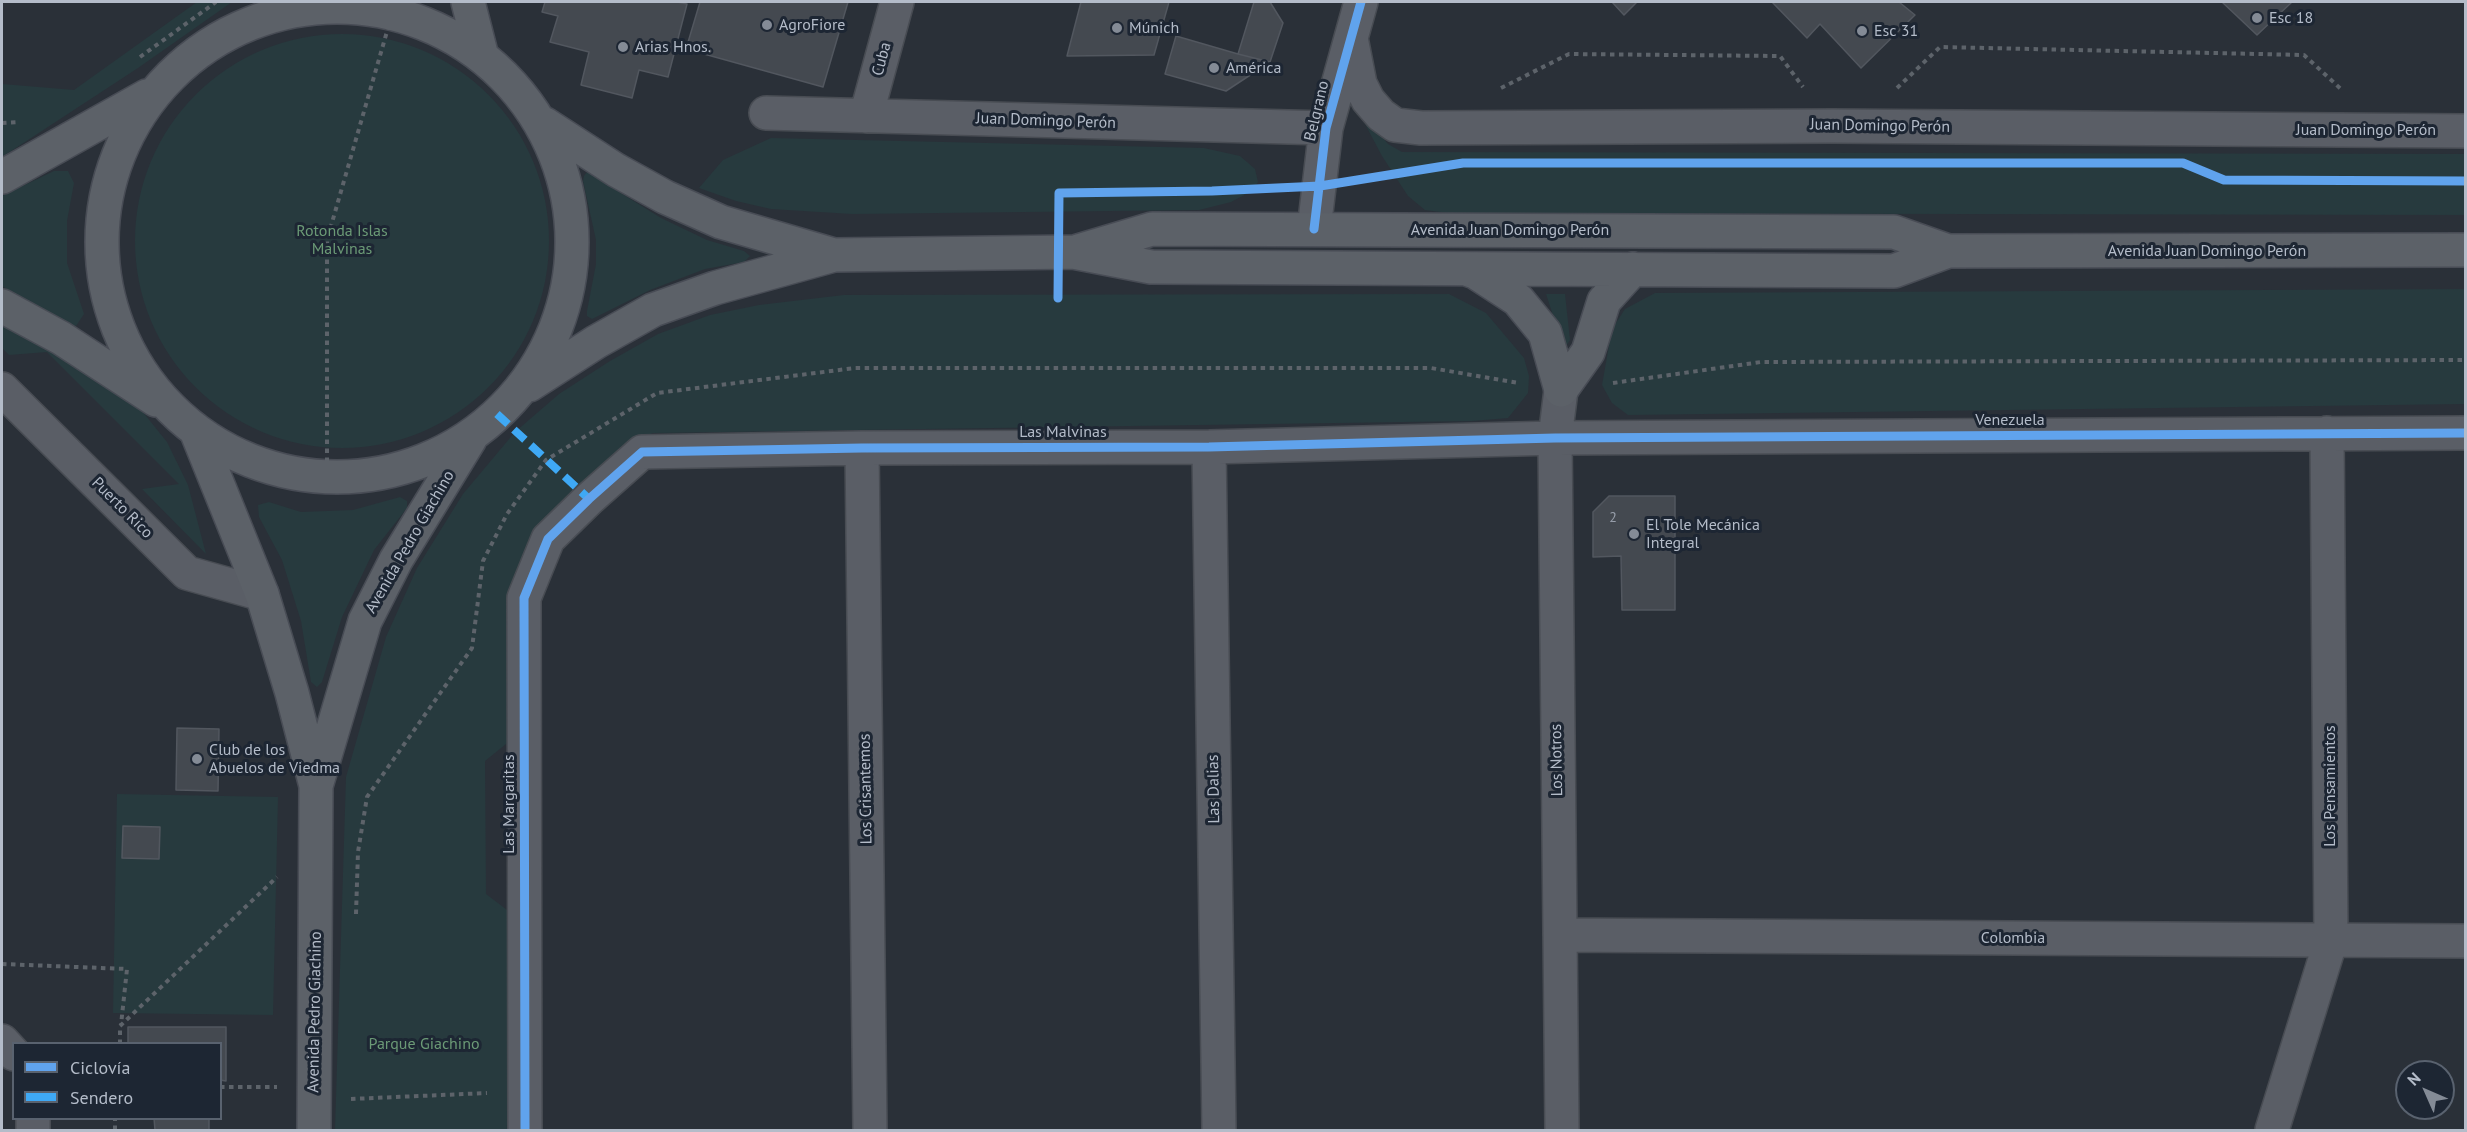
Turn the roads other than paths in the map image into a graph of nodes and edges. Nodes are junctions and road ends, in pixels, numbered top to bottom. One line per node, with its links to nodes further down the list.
1 (468, 2): 6 (main road)
2 (897, 2): 9 (street, Cuba)
3 (1361, 2): 5 (street, Belgrano)
4 (271, 8): 6 (main road); 7 (main road)
5 (1351, 39): 11 (street, Belgrano); 12 (street, Juan Domingo Perón)
6 (481, 53): 10 (main road)
7 (147, 96): 13 (main road); 25 (main road)
8 (766, 113): 9 (street, Juan Domingo Perón)
9 (866, 116): 11 (street, Juan Domingo Perón)
10 (545, 124): 18 (main road, Avenida Juan Domingo Perón); 22 (main road)
11 (1326, 128): 14 (street, Belgrano)
12 (2466, 131)
13 (2, 177)
14 (1314, 229): 16 (main road, Avenida Juan Domingo Perón); 17 (main road, Avenida Juan Domingo Perón)
15 (2466, 250): 16 (main road, Avenida Juan Domingo Perón)
16 (1947, 251): 20 (main road, Avenida Juan Domingo Perón)
17 (1073, 252): 18 (main road, Avenida Juan Domingo Perón); 19 (main road, Avenida Juan Domingo Perón)
18 (834, 255): 22 (main road, Avenida Juan Domingo Perón)
19 (1463, 269): 20 (main road, Avenida Juan Domingo Perón); 24 (main road)
20 (1633, 270): 24 (main road)
21 (2, 306): 25 (main road)
22 (529, 384): 30 (main road)
23 (2, 388): 34 (street, Puerto Rico)
24 (1561, 390): 29 (street, Los Notros)
25 (163, 405): 26 (main road)
26 (197, 433): 30 (main road); 34 (main road, Avenida Pedro Giachino)
27 (2327, 433): 28 (street, Venezuela); 29 (street, Venezuela); 37 (street, Los Pensamientos)
28 (2466, 433)
29 (1555, 438): 31 (street, Las Malvinas); 36 (street, Los Notros)
30 (470, 439): 35 (main road, Avenida Pedro Giachino)
31 (1209, 447): 32 (street, Las Malvinas); 42 (street, Las Dalias)
32 (862, 448): 33 (street, Las Malvinas); 41 (street, Los Crisantemos)
33 (589, 499): 40 (street, Las Margaritas)
34 (262, 594): 35 (main road, Avenida Pedro Giachino)
35 (316, 786): 39 (main road, Avenida Pedro Giachino)
36 (1560, 935): 37 (street, Colombia); 43 (street, Los Notros)
37 (2331, 940): 38 (street, Colombia); 44 (street, Los Pensamientos)
38 (2466, 941)
39 (314, 1131)
40 (525, 1131)
41 (870, 1131)
42 (1219, 1131)
43 (1562, 1131)
44 (2272, 1131)

